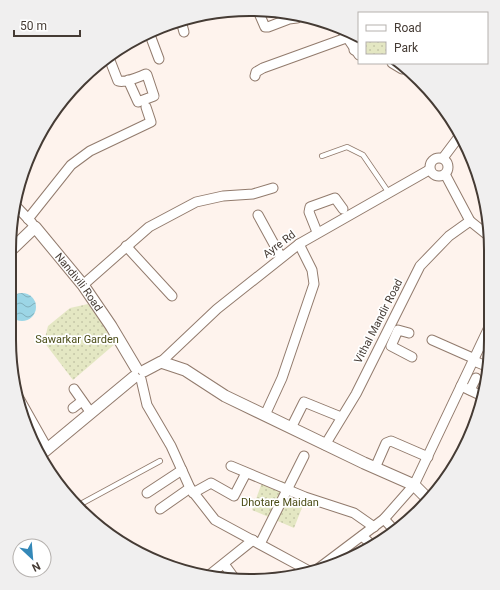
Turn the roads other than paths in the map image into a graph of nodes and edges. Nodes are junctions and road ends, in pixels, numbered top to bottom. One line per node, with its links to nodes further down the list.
1 (261, 17): 2 (street)
2 (289, 19)
3 (182, 26): 4 (street)
4 (184, 32)
5 (342, 35): 11 (street)
6 (346, 37): 8 (street)
7 (151, 38): 9 (street)
8 (357, 52)
9 (159, 59)
10 (111, 62): 12 (street)
11 (255, 76)
12 (128, 80)
13 (146, 107): 25 (street)
14 (456, 140): 16 (street)
15 (322, 156): 20 (lane)
16 (443, 158): 17 (street); 18 (street)
17 (430, 170): 18 (street); 20 (street, Ayre Rd)
18 (445, 174): 24 (street)
19 (273, 188): 30 (street)
20 (389, 193): 26 (street, Ayre Rd)
21 (343, 209): 26 (street)
22 (19, 210): 25 (street)
23 (258, 215): 31 (street)
24 (470, 221): 27 (street); 35 (street, Vithal Mandir Road)
25 (31, 223): 28 (street); 32 (street, Nandivili Road)
26 (317, 232): 29 (street, Ayre Rd)
27 (483, 232)
28 (17, 242)
29 (298, 244): 31 (street, Ayre Rd); 51 (street)
30 (126, 246): 32 (street); 33 (street)
31 (281, 257): 41 (street, Ayre Rd)
32 (83, 286): 43 (street, Nandivili Road)
33 (172, 296)
34 (409, 333): 36 (street)
35 (384, 335): 36 (street); 52 (street, Vithal Mandir Road)
36 (394, 339): 39 (street)
37 (432, 340): 40 (street)
38 (484, 344): 40 (street)
39 (412, 357)
40 (474, 360): 42 (street); 45 (street)
41 (161, 362): 43 (street); 51 (street)
42 (482, 364)
43 (139, 374): 50 (street); 61 (street)
44 (476, 378): 45 (street)
45 (466, 388): 47 (street); 57 (street)
46 (74, 389): 48 (street)
47 (478, 394)
48 (82, 401): 49 (street); 50 (street)
49 (73, 408)
50 (91, 413): 55 (street)
51 (264, 415): 53 (street)
52 (341, 417): 53 (street); 54 (street, Vithal Mandir Road)
53 (291, 428): 54 (street)
54 (325, 445): 60 (street)
55 (44, 451)
56 (304, 456): 64 (street)
57 (428, 456): 60 (street); 63 (street)
58 (160, 461): 68 (lane)
59 (231, 466): 62 (street)
60 (375, 468): 63 (street)
61 (182, 470): 65 (street); 66 (street)
62 (246, 473): 64 (street); 65 (street)
63 (414, 485): 67 (street); 70 (street)
64 (288, 490): 72 (street); 74 (street)
65 (191, 491): 69 (street); 74 (street)
66 (147, 493)
67 (424, 496)
68 (83, 503)
69 (160, 509)
70 (384, 519): 71 (street); 72 (street)
71 (391, 526)
72 (374, 527): 73 (street)
73 (360, 537): 75 (street); 76 (street); 77 (street)
74 (257, 542): 78 (street); 79 (street)
75 (368, 542)
76 (366, 544)
77 (329, 560)
78 (224, 564): 80 (street); 81 (street)
79 (304, 568)
80 (214, 571)
81 (230, 573)

